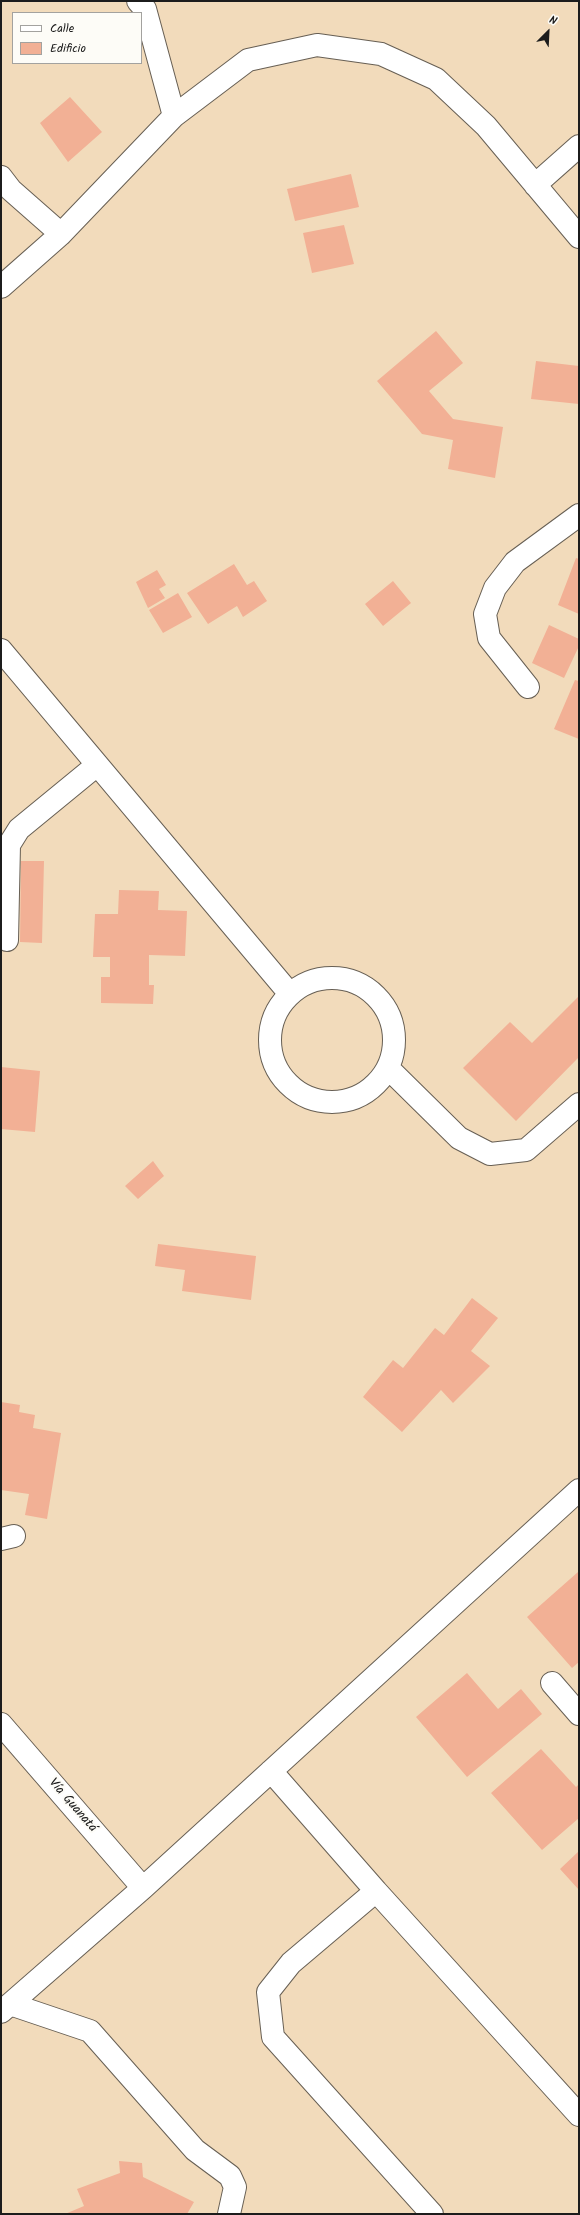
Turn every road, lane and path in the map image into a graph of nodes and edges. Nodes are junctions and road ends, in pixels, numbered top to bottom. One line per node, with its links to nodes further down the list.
1 (138, 1): 2 (street)
2 (174, 116): 5 (street); 6 (street)
3 (579, 146): 5 (street)
4 (1, 177): 6 (street)
5 (536, 185): 7 (street)
6 (61, 234): 8 (street)
7 (579, 237)
8 (1, 287)
9 (579, 515): 11 (street)
10 (1, 650): 12 (street)
11 (528, 687)
12 (97, 765): 13 (street); 14 (street)
13 (7, 940)
14 (290, 994): 15 (street); 15 (street)
15 (388, 1068): 16 (street)
16 (579, 1104)
17 (579, 1490): 21 (street)
18 (552, 1683): 19 (street)
19 (579, 1714)
20 (1, 1724): 22 (street, Vía Guanatá)
21 (271, 1771): 22 (street); 23 (street)
22 (143, 1888): 24 (street)
23 (376, 1891): 25 (street); 27 (street)
24 (6, 2008): 26 (street)
25 (579, 2115)
26 (229, 2214)
27 (432, 2214)

